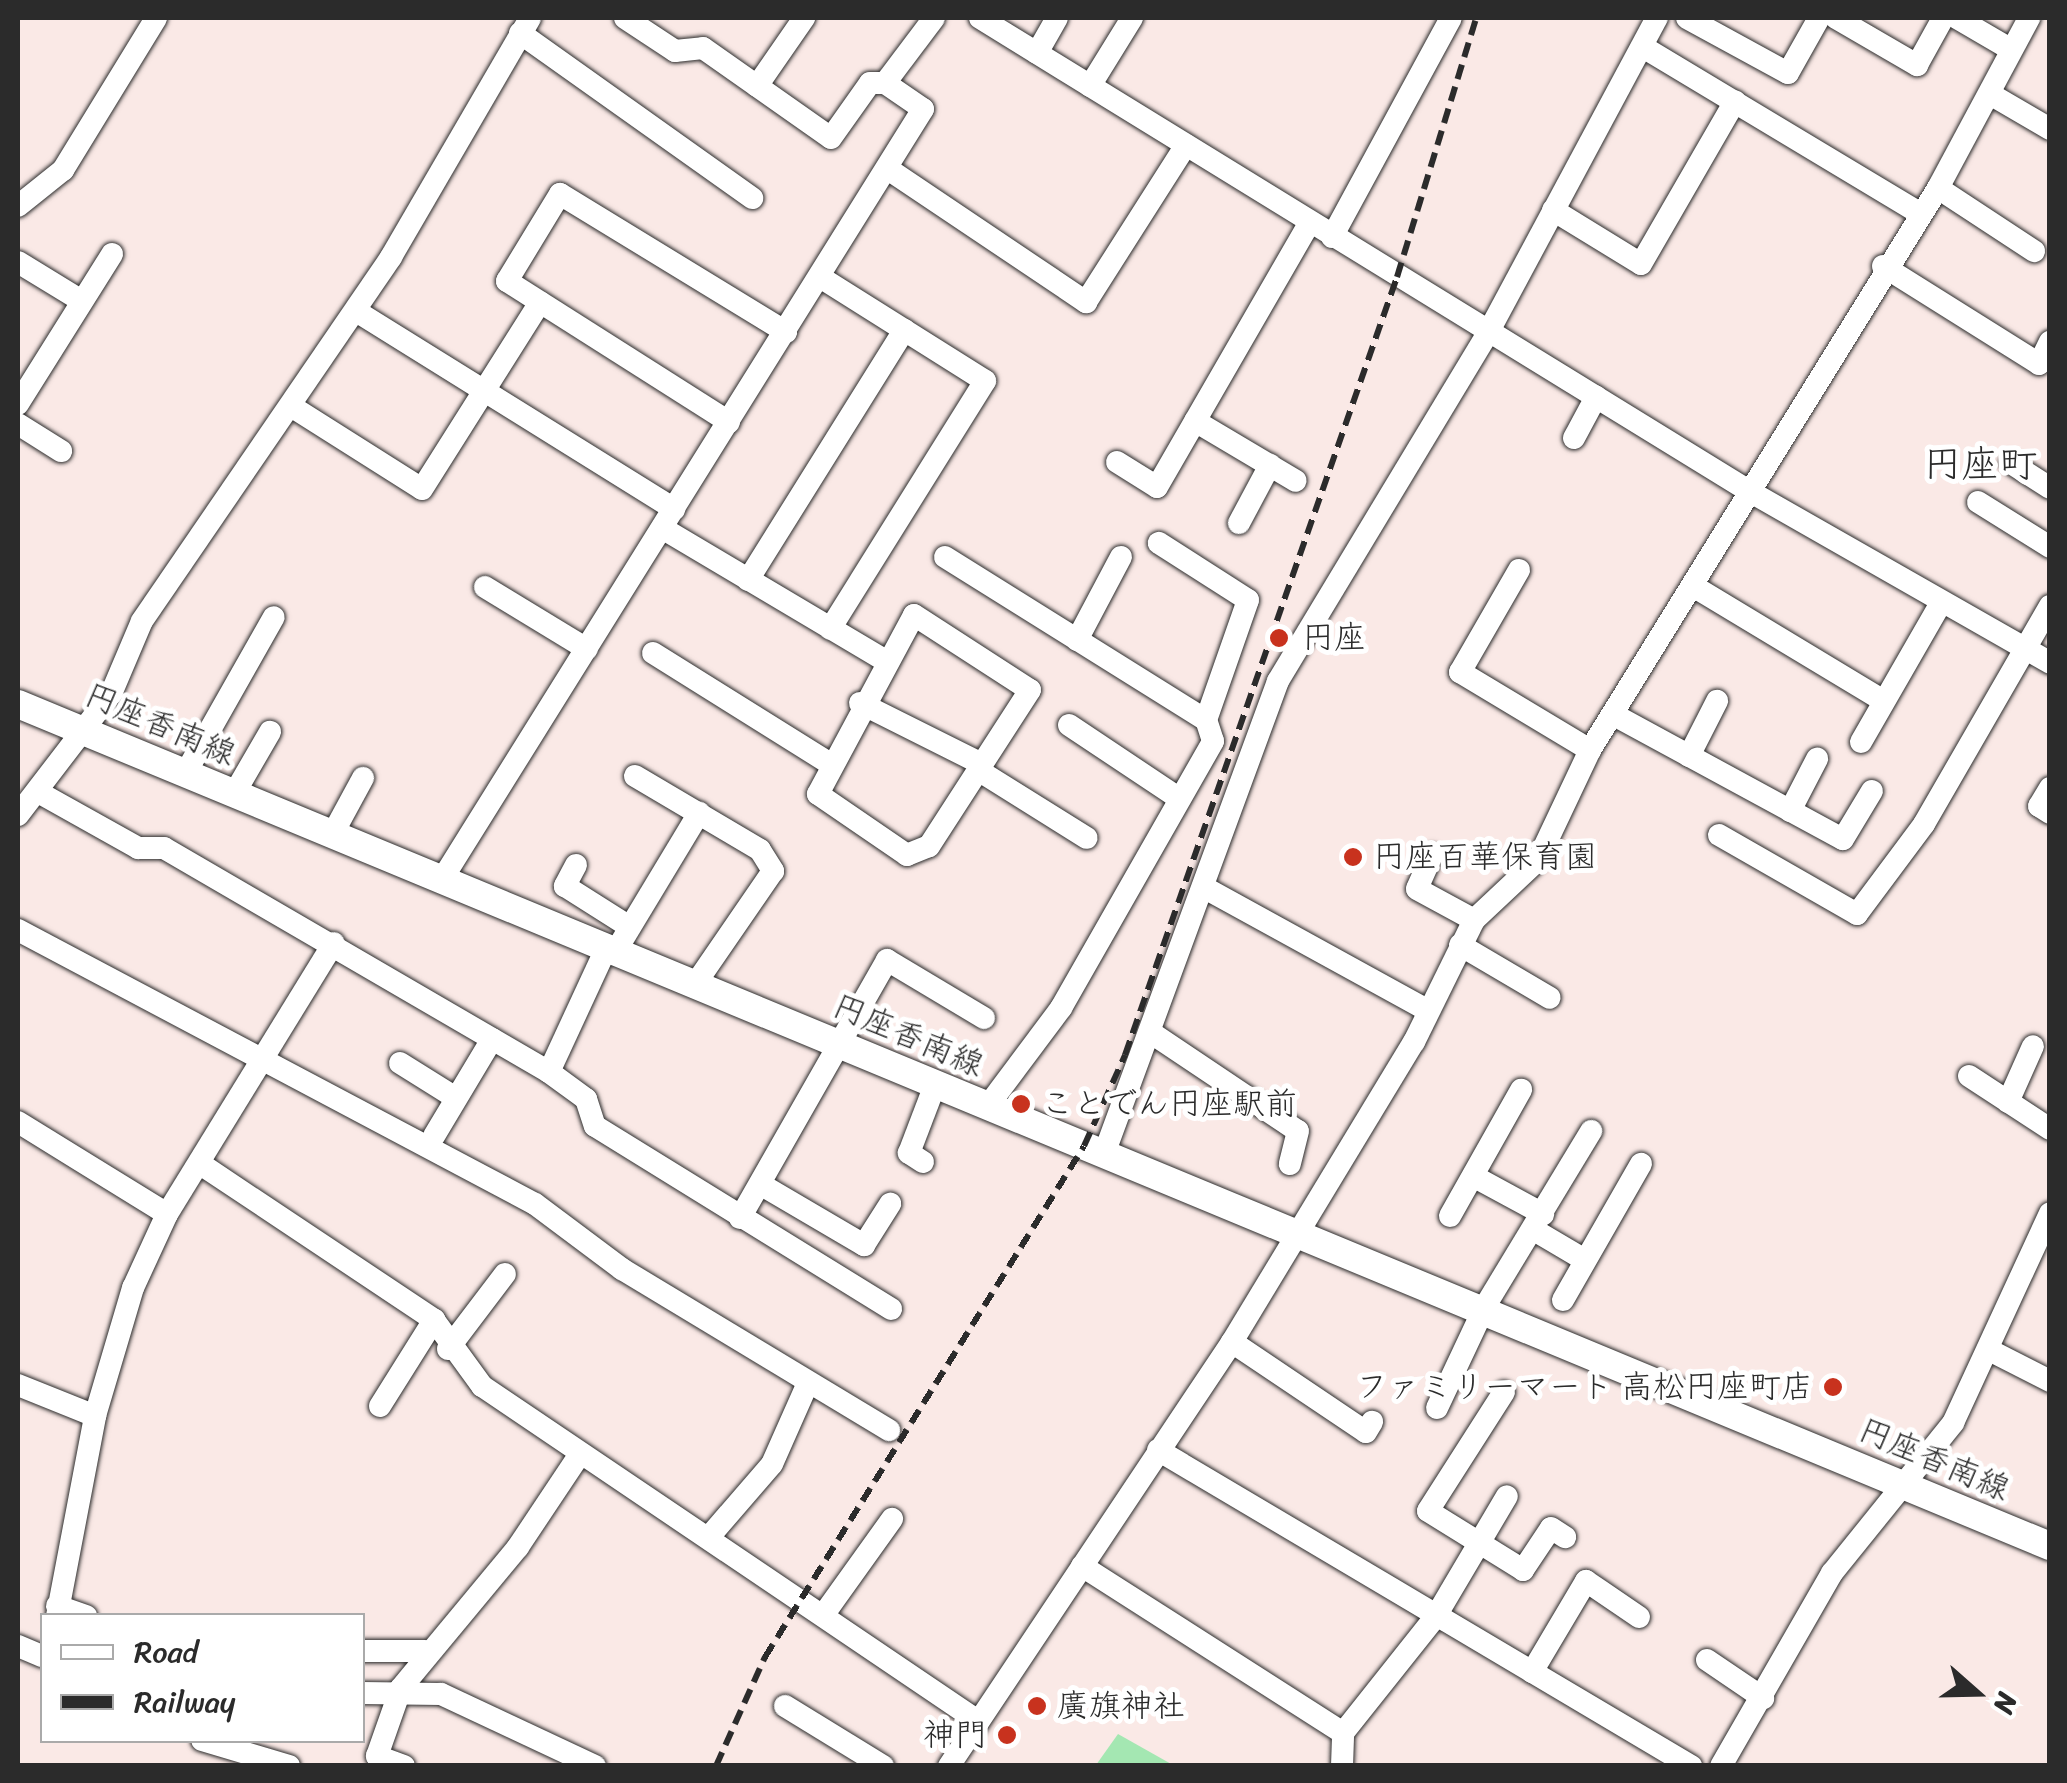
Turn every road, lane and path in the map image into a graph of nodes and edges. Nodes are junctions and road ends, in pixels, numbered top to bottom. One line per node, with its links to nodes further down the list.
1 (156, 18): 29 (street)
2 (624, 18): 20 (street)
3 (804, 18): 20 (street)
4 (934, 18): 19 (street)
5 (980, 18): 18 (street)
6 (1057, 18): 18 (street)
7 (1132, 18): 21 (street)
8 (1451, 18): 33 (street)
9 (1658, 18): 16 (street)
10 (1687, 18): 11 (street)
11 (1819, 18)
12 (1836, 18): 13 (street)
13 (1955, 18): 17 (street)
14 (2029, 18): 17 (street)
15 (525, 25): 28 (street); 41 (street)
16 (1643, 47): 23 (street); 30 (street)
17 (2010, 49): 22 (street)
18 (1036, 52): 21 (street)
19 (885, 83): 20 (street); 26 (street)
20 (757, 86)
21 (1090, 86): 25 (street)
22 (1990, 94): 24 (street); 27 (street)
23 (1735, 101): 30 (street); 31 (street)
24 (2050, 129)
25 (1186, 145): 26 (street); 32 (street)
26 (888, 170): 38 (street)
27 (1938, 188): 31 (street); 34 (street)
28 (752, 198)
29 (18, 206)
30 (1553, 210): 43 (street)
31 (1916, 211): 37 (street)
32 (1310, 222): 33 (street); 50 (street)
33 (1332, 237): 43 (street)
34 (2034, 251)
35 (112, 254): 39 (street)
36 (18, 262): 39 (street)
37 (1883, 266): 45 (street); 59 (street)
38 (820, 277): 42 (street); 44 (street)
39 (82, 301): 49 (street)
40 (540, 302): 44 (street); 46 (street); 51 (street)
41 (356, 311): 46 (street); 48 (street)
42 (904, 330): 68 (street); 74 (street)
43 (1490, 330): 47 (street); 114 (street)
44 (786, 332): 51 (street)
45 (2050, 342)
46 (483, 392): 48 (street); 61 (street)
47 (1596, 398): 52 (street); 59 (street)
48 (294, 408): 88 (street)
49 (18, 421): 53 (street)
50 (1195, 421): 54 (street); 56 (street)
51 (730, 422): 61 (street)
52 (1574, 438)
53 (61, 451)
54 (1117, 462)
55 (2011, 463): 58 (street)
56 (1270, 465): 57 (street); 62 (street)
57 (1296, 481)
58 (2050, 488)
59 (1749, 491): 69 (street); 71 (street)
60 (1978, 502): 64 (street)
61 (668, 519): 68 (street); 76 (street)
62 (1238, 524)
63 (1160, 542): 86 (street)
64 (2050, 547)
65 (1121, 556): 75 (street)
66 (945, 557): 75 (street)
67 (1519, 570): 91 (street)
68 (748, 580): 74 (street)
69 (1692, 586): 82 (street); 85 (street)
70 (485, 587): 76 (street)
71 (1941, 603): 77 (street); 82 (street)
72 (2050, 606): 77 (street)
73 (274, 617): 96 (street)
74 (830, 629): 79 (street)
75 (1078, 640): 86 (street)
76 (587, 648): 113 (street)
77 (2023, 648): 80 (street); 109 (street)
78 (653, 652): 94 (street)
79 (884, 660): 83 (street); 95 (street)
80 (2050, 664)
81 (1716, 701): 92 (street)
82 (1884, 701): 90 (street)
83 (860, 703): 94 (street); 95 (street)
84 (18, 704): 88 (main road, 円座香南線)
85 (1616, 716): 91 (street); 92 (street)
86 (1206, 720): 103 (street)
87 (1070, 725): 103 (street)
88 (81, 730): 96 (main road, 円座香南線); 101 (street)
89 (270, 732): 102 (street)
90 (1861, 742)
91 (1590, 750): 115 (street)
92 (1689, 756): 104 (street)
93 (1817, 759): 104 (street)
94 (832, 764): 95 (street)
95 (980, 767): 110 (street)
96 (185, 774): 102 (main road, 円座香南線)
97 (635, 776): 106 (street)
98 (362, 778): 108 (street)
99 (2050, 788): 105 (street)
100 (1872, 791): 104 (street)
101 (38, 792): 107 (street); 118 (street)
102 (234, 794): 108 (main road, 円座香南線)
103 (1177, 797): 137 (street)
104 (1790, 811)
105 (2050, 812)
106 (700, 813): 116 (street); 121 (street)
107 (18, 815)
108 (332, 835): 113 (main road, 円座香南線)
109 (1719, 836)
110 (1087, 838)
111 (1432, 855): 115 (street)
112 (576, 865): 116 (street)
113 (441, 881): 120 (main road, 円座香南線)
114 (1205, 888): 123 (street); 125 (street)
115 (1474, 920): 119 (street)
116 (625, 924): 120 (street)
117 (18, 930): 129 (street)
118 (334, 943): 126 (street); 129 (street)
119 (1460, 945): 122 (street); 123 (street)
120 (610, 953): 121 (main road, 円座香南線); 131 (street)
121 (694, 986): 127 (main road, 円座香南線)
122 (1550, 998)
123 (1425, 1009): 155 (street)
124 (984, 1018): 127 (street)
125 (1153, 1034): 142 (street); 145 (street)
126 (492, 1039): 131 (street); 135 (street)
127 (843, 1046): 133 (main road, 円座香南線); 148 (street)
128 (2033, 1046): 136 (street)
129 (261, 1058): 144 (street); 168 (street)
130 (400, 1063): 135 (street)
131 (549, 1072): 153 (street)
132 (1969, 1076): 136 (street)
133 (935, 1085): 137 (main road, 円座香南線); 143 (street)
134 (1522, 1090): 147 (street)
135 (456, 1098): 141 (street)
136 (2008, 1102): 139 (street)
137 (987, 1107): 142 (main road, 円座香南線)
138 (18, 1122): 150 (street)
139 (2050, 1129)
140 (1591, 1131): 154 (street)
141 (434, 1136)
142 (1104, 1154): 155 (main road, 円座香南線)
143 (924, 1162)
144 (199, 1163): 150 (street); 163 (street)
145 (1290, 1164)
146 (1640, 1164): 157 (street)
147 (1474, 1176): 152 (street); 154 (street)
148 (760, 1184): 149 (street); 153 (street)
149 (890, 1204)
150 (167, 1214): 172 (street)
151 (2049, 1215): 156 (street)
152 (1450, 1216)
153 (740, 1218): 162 (street)
154 (1539, 1222): 157 (street); 161 (street)
155 (1298, 1231): 161 (main road, 円座香南線); 164 (street)
156 (2029, 1249): 158 (street); 166 (street)
157 (1585, 1260): 160 (street)
158 (2050, 1262)
159 (505, 1274): 165 (street)
160 (1563, 1300)
161 (1484, 1308): 173 (street); 178 (main road, 円座香南線)
162 (891, 1310)
163 (434, 1320): 165 (street); 171 (street)
164 (1232, 1342): 174 (street); 176 (street)
165 (448, 1349): 177 (street)
166 (1993, 1352): 167 (street); 178 (street)
167 (2050, 1381)
168 (807, 1384): 175 (street); 182 (street)
169 (18, 1385): 172 (street)
170 (1504, 1392): 173 (street)
171 (380, 1406)
172 (94, 1416): 186 (street)
173 (1482, 1421): 183 (street)
174 (1372, 1422)
175 (889, 1430)
176 (1158, 1450): 185 (street); 188 (street)
177 (580, 1454): 182 (street); 191 (street)
178 (1907, 1486): 184 (main road, 円座香南線); 196 (street)
179 (1507, 1496): 183 (street)
180 (892, 1519): 187 (street)
181 (1564, 1537): 183 (street)
182 (708, 1538): 187 (street)
183 (1481, 1543): 188 (street)
184 (2050, 1546)
185 (1082, 1566): 198 (street); 199 (street)
186 (57, 1611)
187 (824, 1614): 198 (street)
188 (1436, 1616): 193 (street); 199 (street)
189 (1639, 1617): 193 (street)
190 (365, 1651): 191 (street)
191 (425, 1651): 194 (street)
192 (1707, 1660): 196 (street)
193 (1532, 1672): 208 (street)
194 (400, 1688): 195 (street); 201 (street); 204 (street)
195 (365, 1693)
196 (1763, 1698): 209 (street)
197 (785, 1706): 205 (street)
198 (978, 1721): 206 (street)
199 (1343, 1732): 207 (street)
200 (212, 1743): 202 (street)
201 (376, 1760): 203 (street)
202 (289, 1766)
203 (404, 1766)
204 (595, 1766)
205 (884, 1766)
206 (949, 1766)
207 (1342, 1766)
208 (1691, 1766)
209 (1721, 1766)

